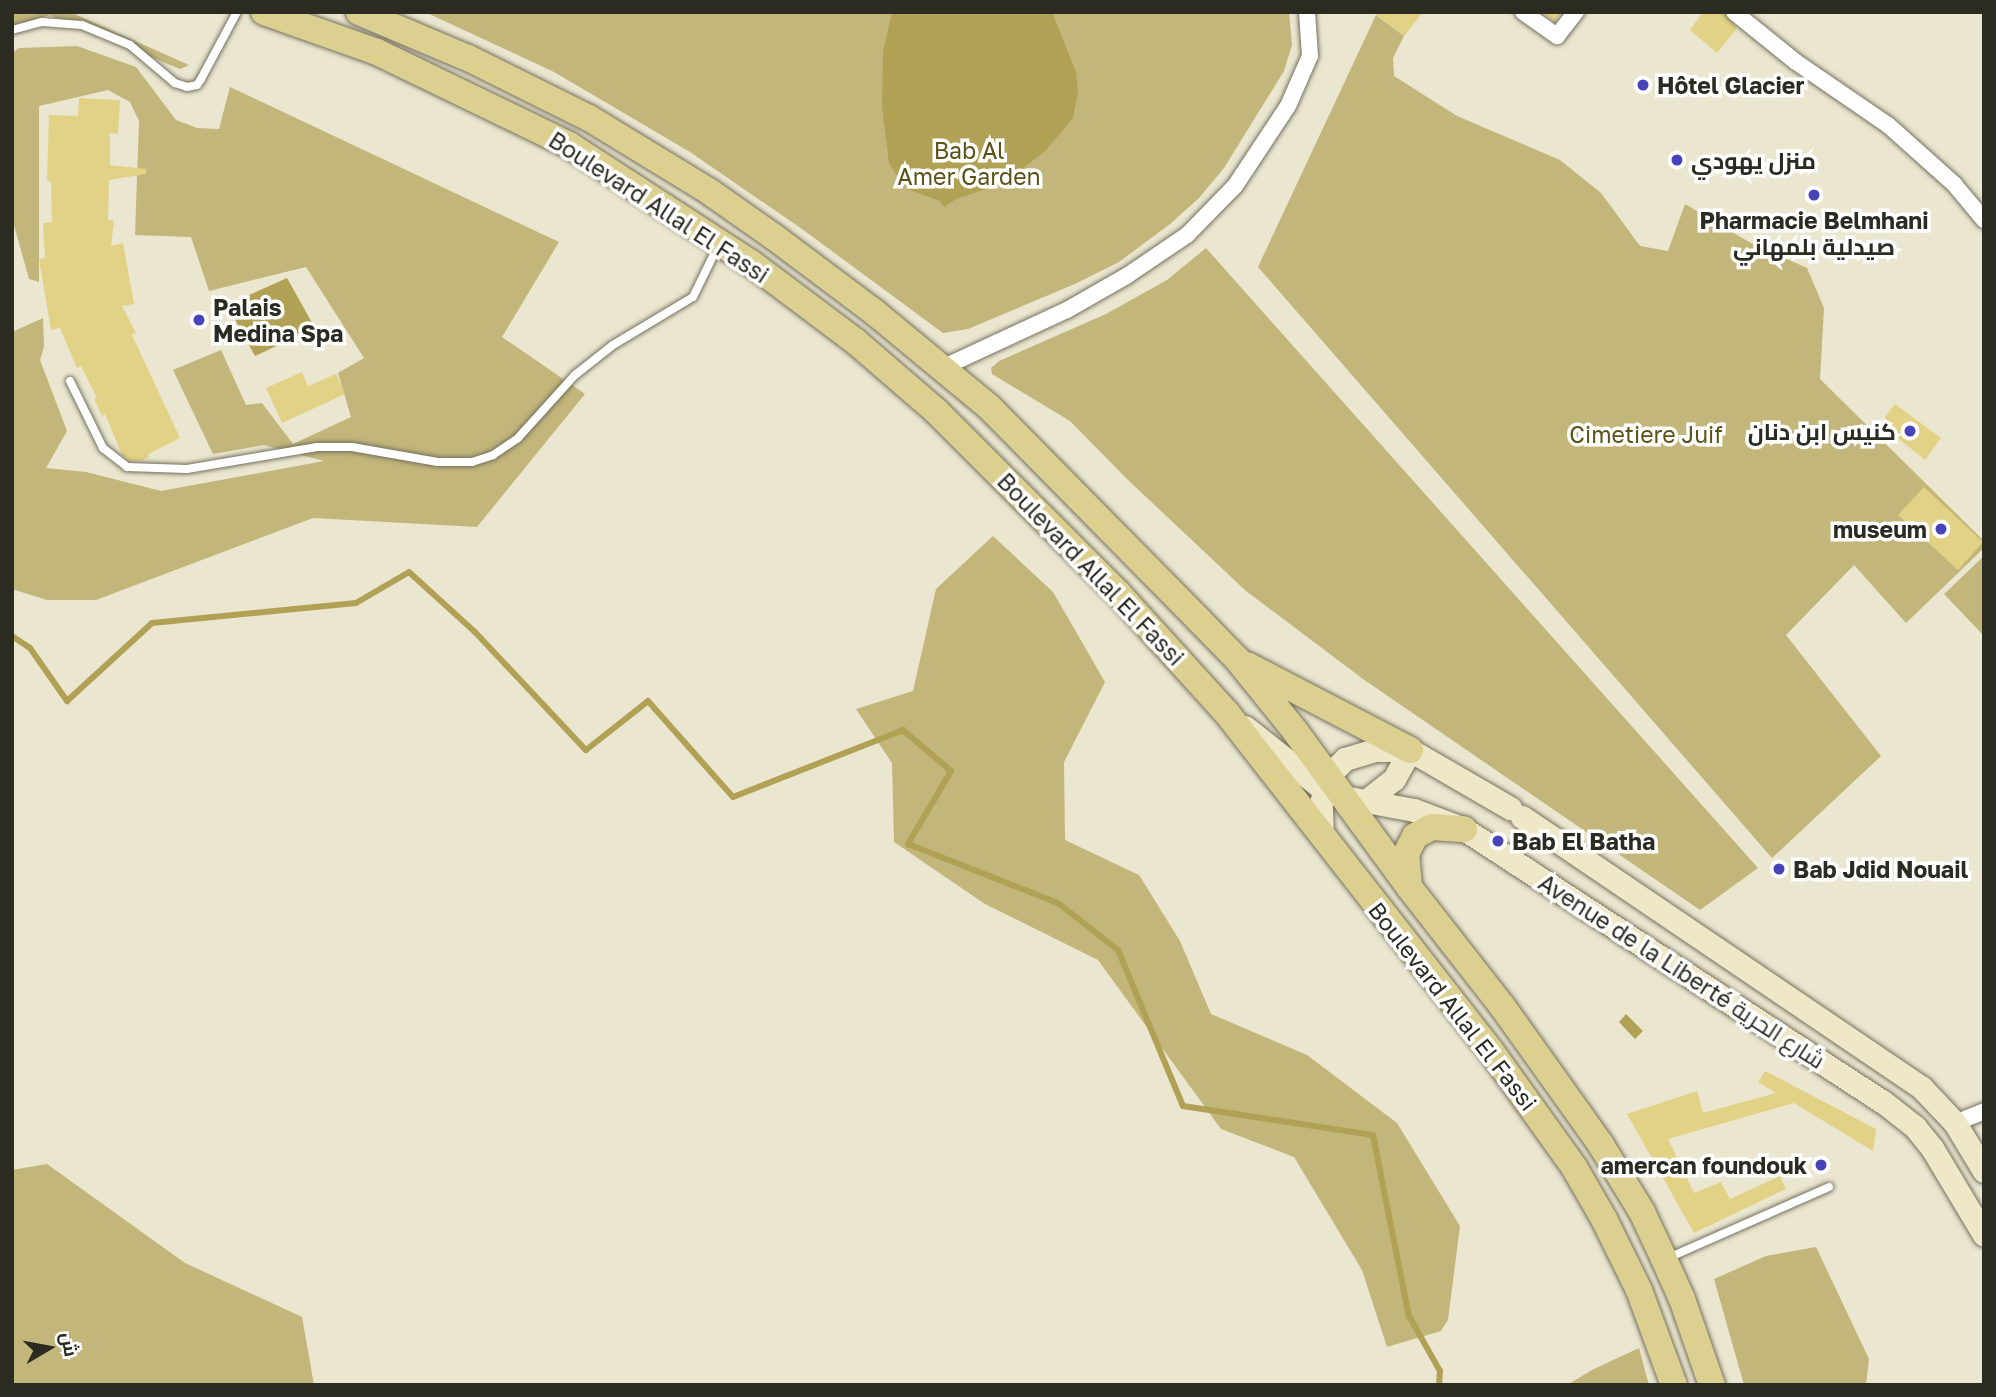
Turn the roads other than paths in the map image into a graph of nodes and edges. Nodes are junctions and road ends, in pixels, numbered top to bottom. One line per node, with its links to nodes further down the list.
1 (237, 12): 8 (lane)
2 (264, 12): 10 (main road, Boulevard Allal El Fassi)
3 (359, 12): 11 (main road, Boulevard Allal El Fassi)
4 (1307, 12): 11 (street)
5 (1523, 12): 6 (street)
6 (1576, 12)
7 (1734, 12): 9 (street)
8 (12, 30)
9 (1984, 220)
10 (720, 242): 12 (lane); 14 (main road, Boulevard Allal El Fassi)
11 (944, 367): 13 (main road, Boulevard Allal El Fassi)
12 (70, 381)
13 (1238, 660): 15 (main road); 16 (main road, Boulevard Allal El Fassi)
14 (1226, 712): 16 (main road, Avenue de la Liberté شارع الحرية); 18 (main road, Boulevard Allal El Fassi)
15 (1410, 750): 16 (main road); 16 (main road); 21 (main road, Avenue de la Liberté شارع الحرية)
16 (1341, 790): 17 (main road, Avenue de la Liberté شارع الحرية); 18 (main road); 19 (main road, Boulevard Allal El Fassi)
17 (1464, 829): 19 (main road); 24 (main road, Avenue de la Liberté شارع الحرية)
18 (1322, 837): 27 (main road, Boulevard Allal El Fassi)
19 (1409, 887): 25 (main road, Boulevard Allal El Fassi)
20 (1984, 1111): 21 (street)
21 (1955, 1123): 22 (main road, Avenue de la Liberté شارع الحرية)
22 (1984, 1171)
23 (1829, 1187): 25 (lane)
24 (1984, 1235)
25 (1664, 1259): 26 (main road, Boulevard Allal El Fassi)
26 (1682, 1299): 27 (main road); 29 (main road, Boulevard Allal El Fassi)
27 (1647, 1310): 28 (main road, Boulevard Allal El Fassi)
28 (1674, 1385)
29 (1712, 1385)

